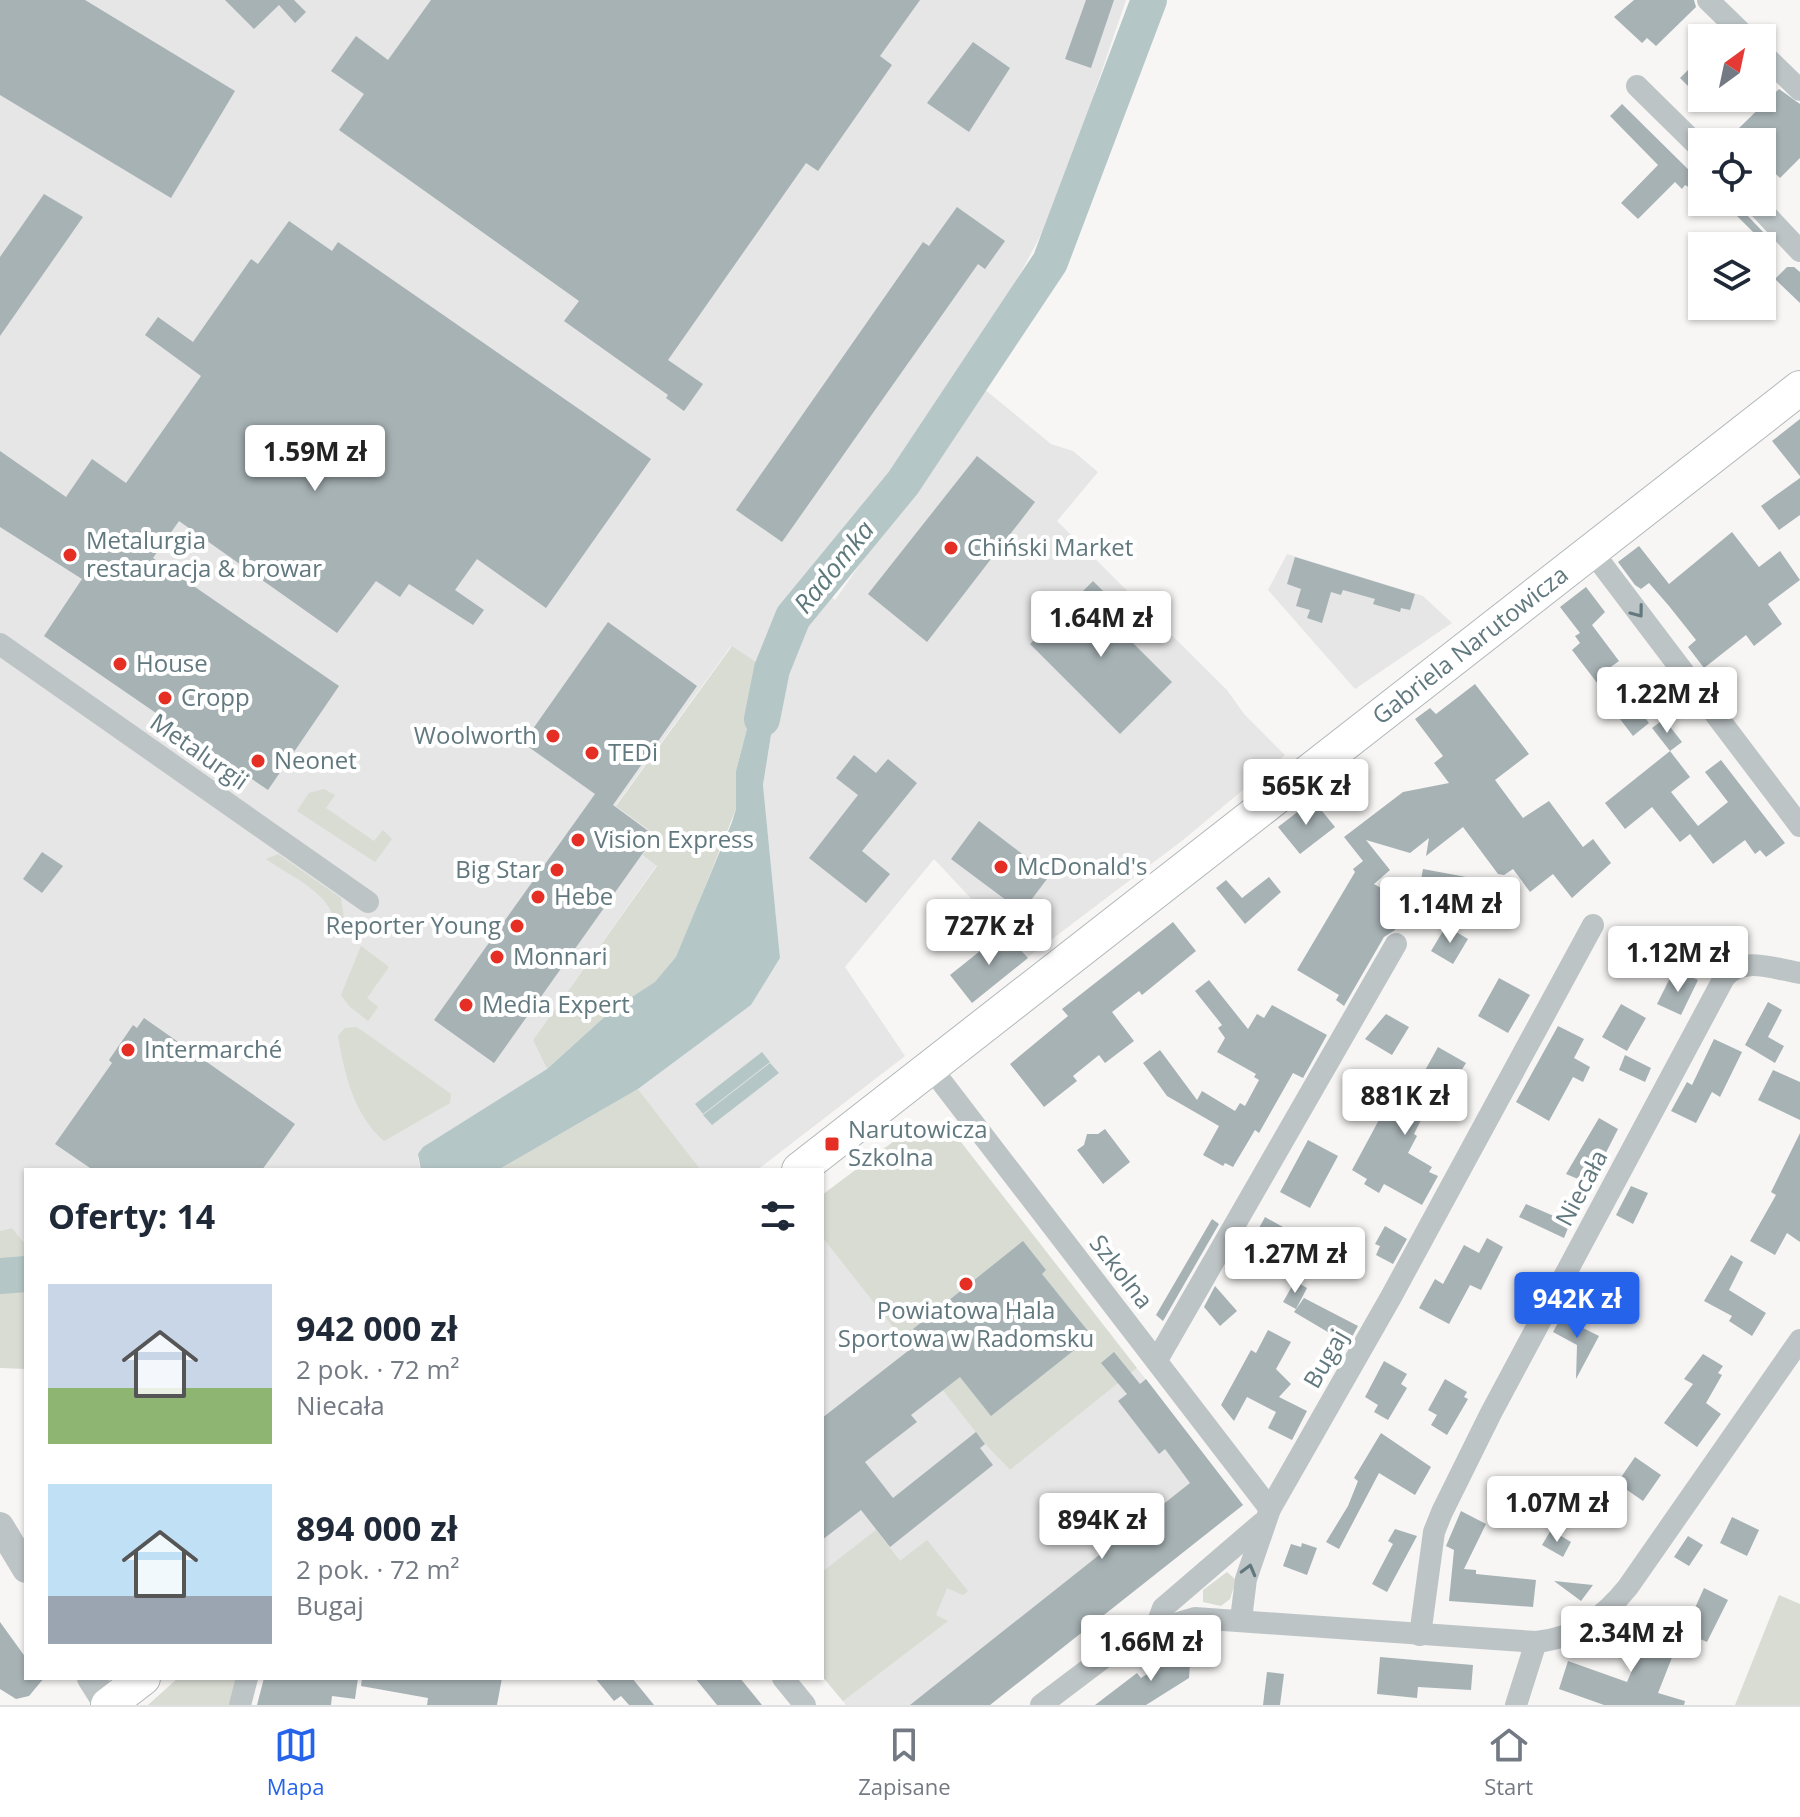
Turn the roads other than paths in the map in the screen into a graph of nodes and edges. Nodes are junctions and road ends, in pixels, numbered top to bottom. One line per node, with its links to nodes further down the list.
1 (1708, 0): 2 (street)
2 (1733, 24)
3 (1776, 67): 5 (street)
4 (1637, 86): 6 (street)
5 (1800, 90)
6 (1688, 136)
7 (1767, 216): 8 (street)
8 (1800, 251)
9 (1800, 388): 10 (main road, Gabriela Narutowicza)
10 (1591, 550): 12 (street, one-way to 12); 17 (main road, Gabriela Narutowicza)
11 (0, 644): 13 (street, Metalurgii)
12 (1800, 826)
13 (368, 902)
14 (1593, 925): 21 (street, Bugaj)
15 (1396, 944): 20 (street)
16 (1800, 973): 26 (street, Niecała)
17 (931, 1068): 18 (main road, Gabriela Narutowicza); 20 (street, Szkolna)
18 (802, 1168)
19 (1800, 1340): 27 (street)
20 (1157, 1360): 21 (street, Szkolna)
21 (1266, 1515): 24 (street, Bugaj, one-way to 21); 25 (street, Bugaj)
22 (0, 1526): 23 (street)
23 (24, 1566)
24 (1241, 1619): 25 (street); 26 (street)
25 (1156, 1627): 35 (street, Bugaj)
26 (1420, 1635): 27 (street)
27 (1536, 1642): 36 (street)
28 (92, 1680): 32 (street)
29 (140, 1680): 32 (main road)
30 (246, 1680): 33 (street)
31 (785, 1680): 34 (street)
32 (108, 1705)
33 (240, 1705)
34 (805, 1705)
35 (1041, 1705)
36 (1516, 1705)

